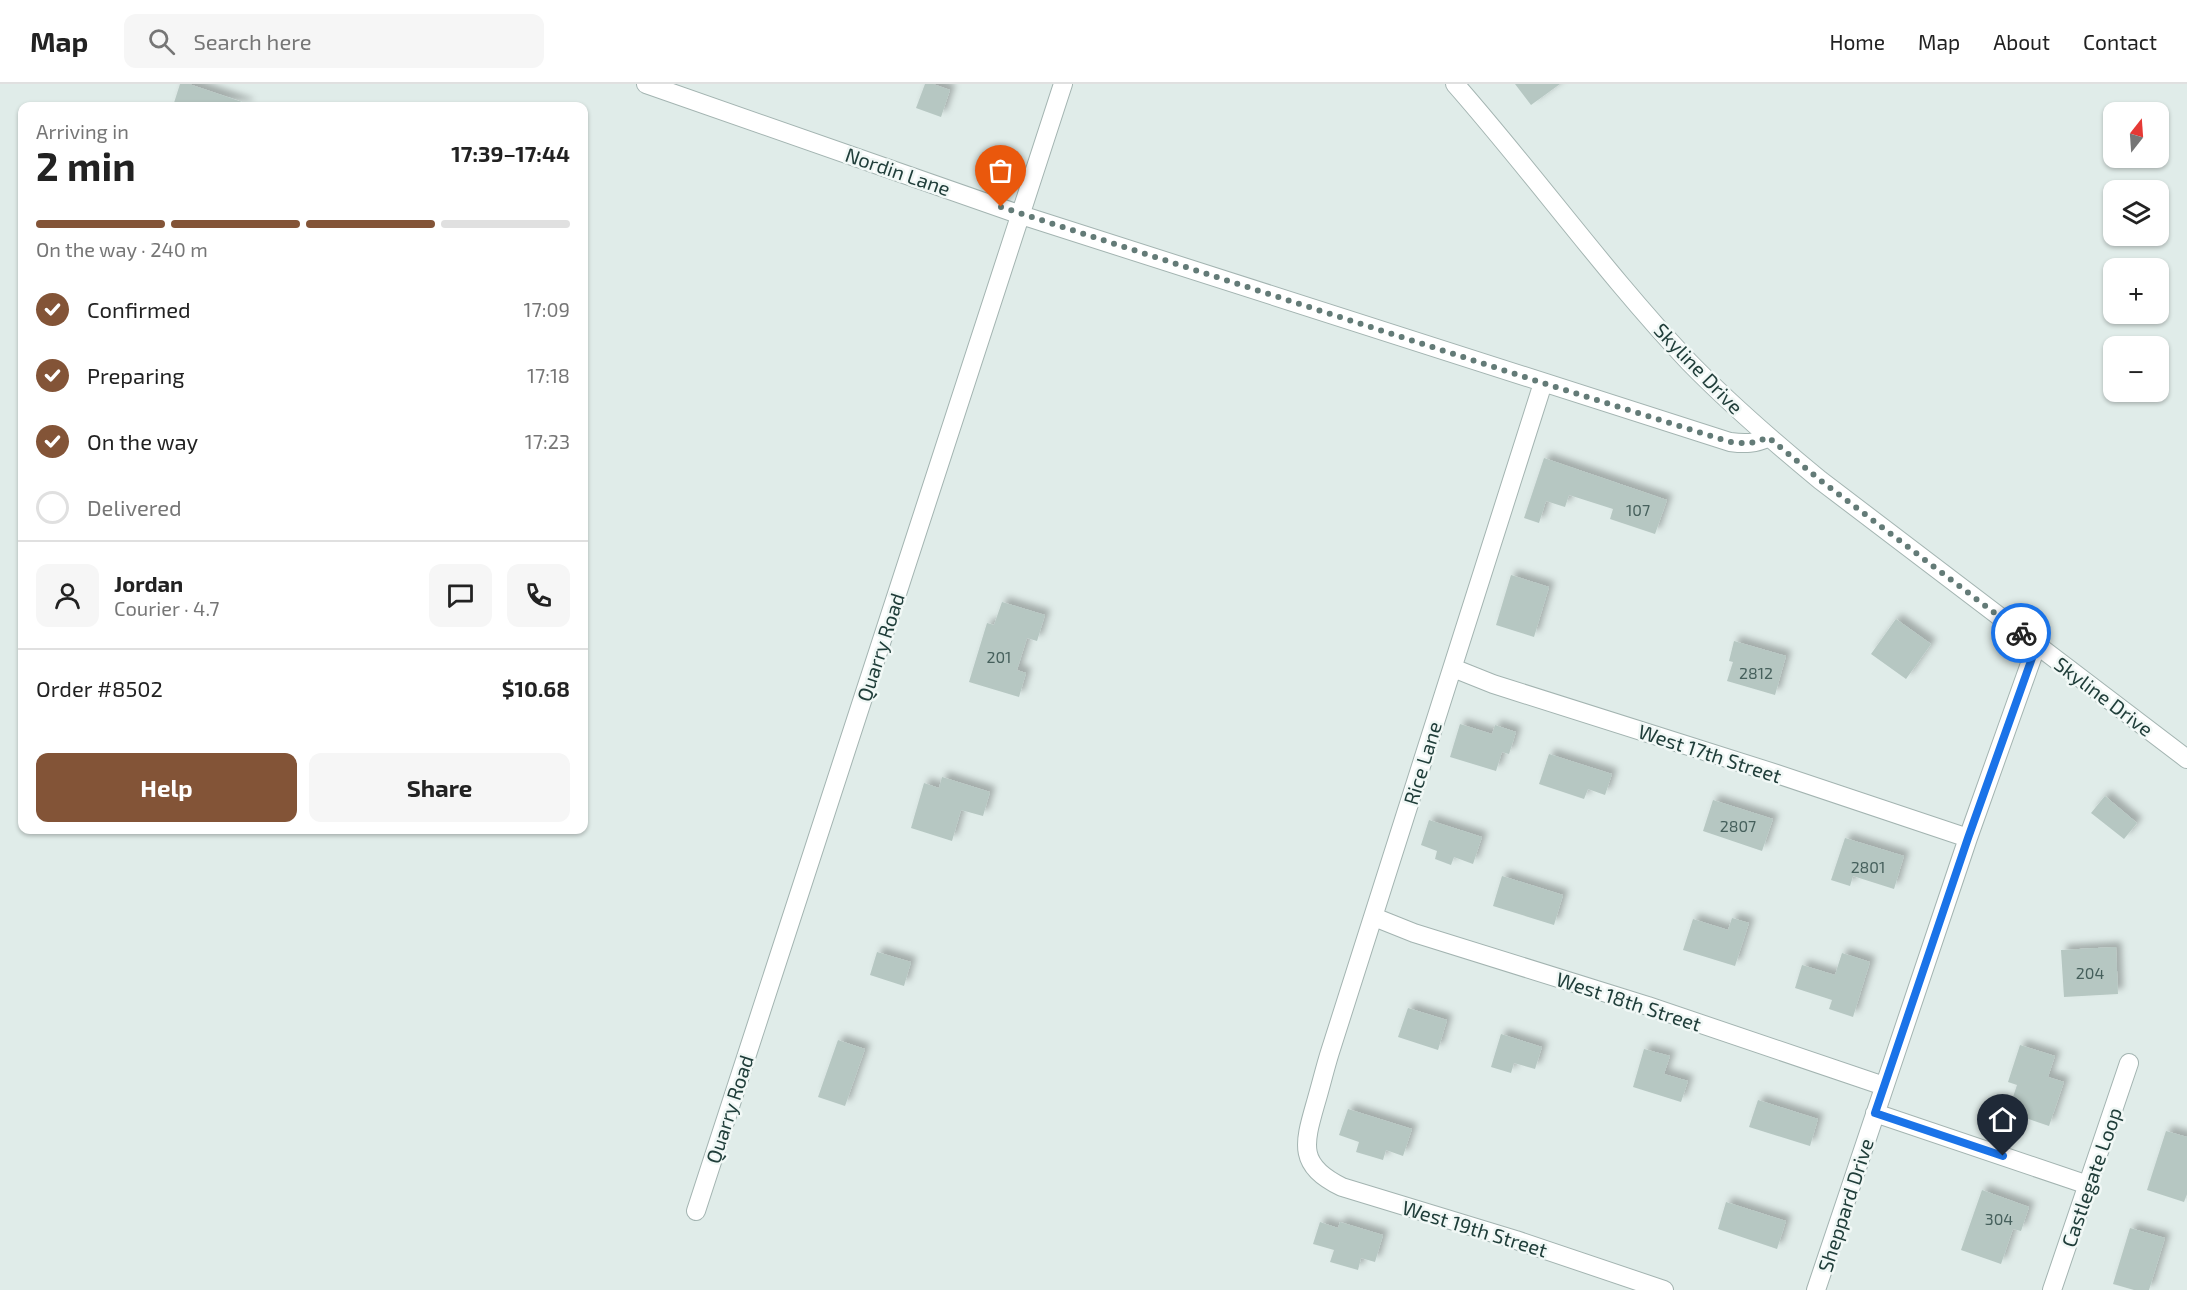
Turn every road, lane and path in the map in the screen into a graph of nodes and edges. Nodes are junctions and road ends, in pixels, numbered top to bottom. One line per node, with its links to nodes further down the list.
1 (646, 84): 4 (street, Nordin Lane)
2 (1064, 84): 4 (street, Quarry Road)
3 (1455, 84): 6 (street, Skyline Drive)
4 (1021, 215): 5 (street, Nordin Lane); 17 (street, Quarry Road)
5 (1543, 383): 6 (street, Nordin Lane); 8 (street, Rice Lane)
6 (1768, 437): 7 (street, Skyline Drive)
7 (2037, 644): 9 (street, Skyline Drive); 10 (street, Sheppard Drive)
8 (1453, 668): 10 (street, West 17th Street); 11 (street, Rice Lane)
9 (2187, 759)
10 (1968, 838): 13 (street, Sheppard Drive)
11 (1374, 917): 13 (street, West 18th Street); 15 (street, Rice Lane)
12 (2129, 1063): 16 (street, Castlegate Loop)
13 (1884, 1086): 14 (street, Sheppard Drive)
14 (1875, 1113): 16 (street); 19 (street, Sheppard Drive)
15 (1305, 1145): 18 (street, West 19th Street)
16 (2088, 1185): 20 (street, Castlegate Loop)
17 (696, 1211)
18 (1664, 1290)
19 (1816, 1290)
20 (2052, 1290)

